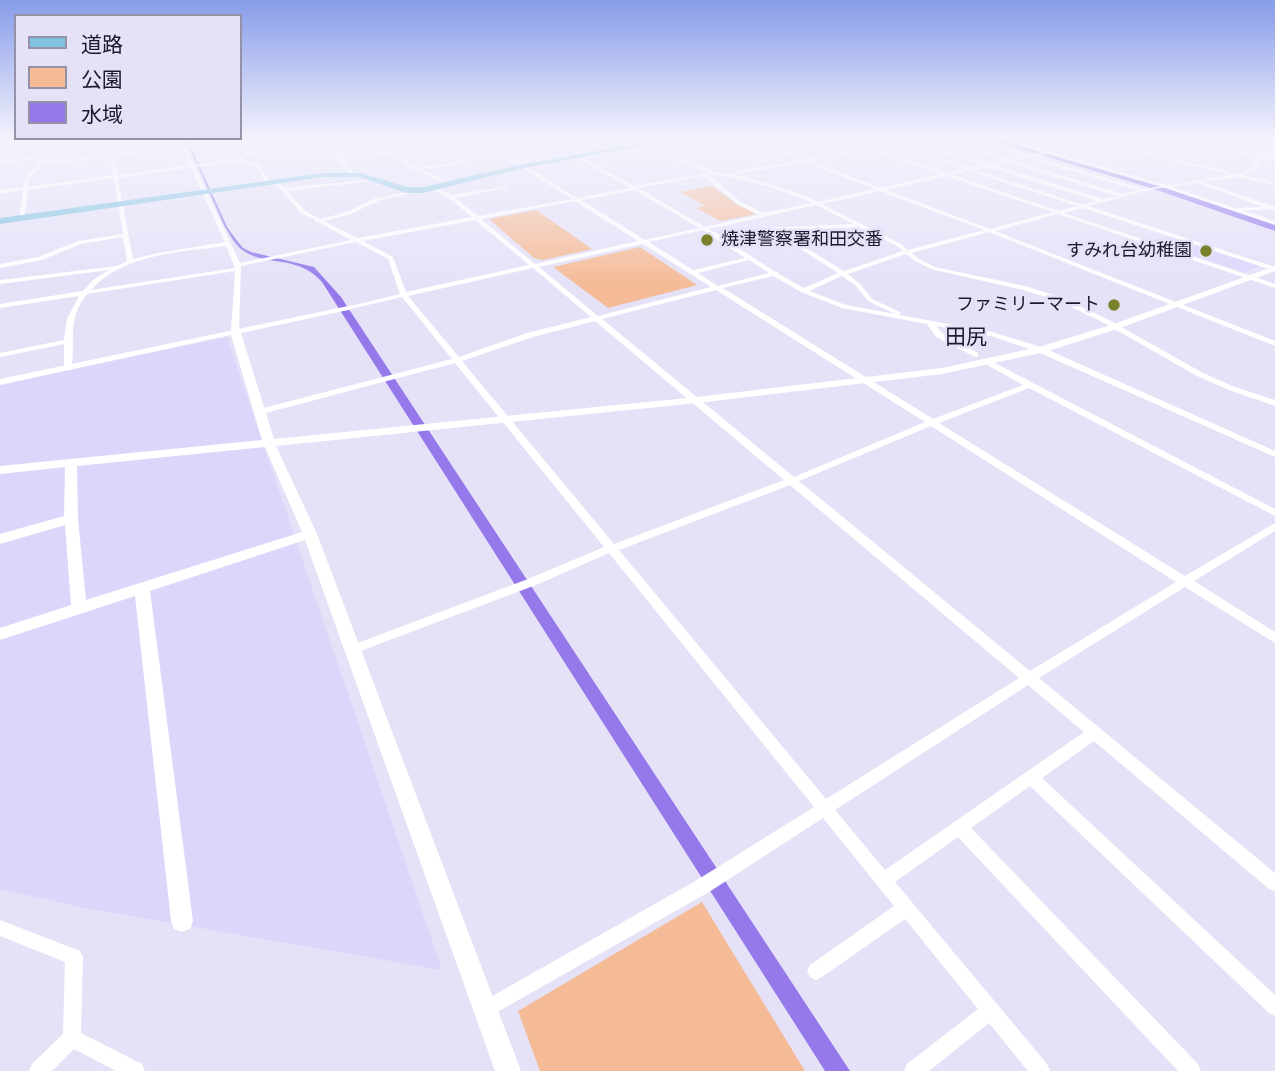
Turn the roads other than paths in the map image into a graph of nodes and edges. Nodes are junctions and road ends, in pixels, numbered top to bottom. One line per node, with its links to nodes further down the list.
1 (25, 186): 27 (street)
2 (47, 186): 27 (street)
3 (116, 186): 39 (street)
4 (200, 186): 33 (street)
5 (248, 186): 33 (main road)
6 (278, 186): 29 (street)
7 (321, 186): 29 (street)
8 (392, 186): 30 (main road)
9 (442, 186): 25 (main road)
10 (556, 186): 36 (street)
11 (629, 186): 26 (street)
12 (643, 186): 26 (street)
13 (719, 186): 44 (street)
14 (772, 186): 38 (street)
15 (869, 186): 28 (street)
16 (891, 186): 28 (street)
17 (982, 186): 43 (street)
18 (1020, 186): 40 (street)
19 (1055, 186): 37 (street)
20 (1090, 186): 34 (street)
21 (1126, 186): 31 (street)
22 (1164, 186): 31 (street); 42 (street)
23 (1209, 186): 41 (street)
24 (506, 187): 35 (street)
25 (434, 188): 30 (main road); 35 (street)
26 (633, 188): 36 (street); 51 (street)
27 (24, 189): 32 (street); 46 (street)
28 (877, 189): 38 (street); 53 (street)
29 (284, 190): 48 (street)
30 (416, 191): 48 (street)
31 (1143, 191): 34 (street)
32 (0, 192)
33 (203, 193): 39 (main road); 61 (street)
34 (1123, 196): 37 (street)
35 (451, 197): 45 (street)
36 (577, 199): 45 (street); 59 (street)
37 (1103, 201): 40 (street)
38 (817, 203): 44 (street); 50 (street)
39 (119, 205): 46 (main road); 55 (street)
40 (1082, 206): 43 (street); 54 (street)
41 (1274, 206): 42 (street)
42 (1238, 210): 49 (street)
43 (1059, 212): 53 (street); 58 (street)
44 (763, 215): 51 (street)
45 (475, 218): 57 (street); 67 (street)
46 (21, 219): 47 (main road)
47 (0, 221)
48 (317, 221): 57 (street)
49 (1275, 223)
50 (860, 225): 52 (street); 63 (street)
51 (703, 228): 56 (street); 59 (street)
52 (804, 230): 56 (street); 62 (street)
53 (989, 231): 63 (street); 80 (street)
54 (1167, 234): 58 (street); 69 (street)
55 (125, 235): 65 (street); 66 (street)
56 (721, 239): 64 (street)
57 (358, 240): 68 (street); 79 (street)
58 (1143, 241): 73 (street)
59 (645, 242): 67 (street); 70 (street)
60 (793, 242): 62 (street)
61 (226, 244): 65 (street); 68 (street)
62 (808, 250): 72 (street)
63 (907, 252): 72 (street); 86 (street)
64 (751, 258): 70 (street); 71 (street)
65 (127, 263): 74 (street); 78 (street)
66 (0, 266)
67 (535, 266): 79 (street); 83 (street)
68 (238, 267): 78 (street); 87 (street)
69 (1275, 269): 73 (street)
70 (693, 272): 76 (street)
71 (775, 273): 76 (street); 77 (street)
72 (843, 273): 77 (street); 84 (street)
73 (1250, 278): 75 (street); 80 (street)
74 (0, 282)
75 (1275, 286)
76 (718, 287): 83 (street); 96 (street)
77 (803, 291): 84 (street)
78 (85, 294): 81 (street); 88 (street)
79 (404, 295): 82 (street); 93 (street)
80 (1175, 305): 86 (street); 89 (street)
81 (0, 306)
82 (350, 307): 87 (street)
83 (596, 318): 93 (street); 99 (street)
84 (910, 318): 85 (street)
85 (929, 322): 90 (street); 92 (street)
86 (1117, 326): 90 (street); 100 (street)
87 (235, 331): 95 (street); 101 (street)
88 (69, 341): 91 (street); 95 (street)
89 (1275, 344)
90 (1041, 350): 94 (street); 105 (street)
91 (0, 355)
92 (975, 355)
93 (458, 360): 101 (street); 102 (street)
94 (986, 362): 96 (street); 98 (street)
95 (68, 368): 97 (street)
96 (866, 381): 99 (street); 103 (street)
97 (0, 382)
98 (1029, 385): 103 (street); 109 (street)
99 (697, 400): 102 (street); 108 (street)
100 (1275, 403)
101 (259, 412): 104 (street)
102 (503, 418): 104 (street); 114 (street)
103 (933, 422): 108 (street); 115 (street)
104 (269, 443): 106 (street); 112 (street)
105 (1275, 454)
106 (71, 463): 107 (street); 110 (street)
107 (0, 470)
108 (794, 481): 114 (street); 121 (street)
109 (1275, 513)
110 (71, 519): 113 (street); 117 (street)
111 (1275, 526): 115 (street)
112 (310, 534): 116 (street); 120 (street)
113 (0, 539)
114 (610, 548): 120 (street); 124 (street)
115 (1186, 582): 119 (street); 121 (street)
116 (142, 588): 117 (street); 129 (street)
117 (79, 609): 118 (street)
118 (0, 634)
119 (1275, 638)
120 (351, 650): 133 (street)
121 (1029, 678): 122 (street); 124 (street)
122 (1095, 733): 123 (street); 127 (street)
123 (1031, 777): 125 (street); 132 (street)
124 (823, 807): 126 (street); 133 (street)
125 (960, 828): 126 (street); 141 (street)
126 (885, 880): 128 (street)
127 (1275, 883)
128 (906, 907): 131 (street); 134 (street)
129 (182, 921)
130 (0, 928): 135 (street)
131 (816, 971)
132 (1275, 1007)
133 (486, 1009): 138 (street)
134 (991, 1010): 139 (street); 140 (street)
135 (72, 1038): 136 (street); 137 (street)
136 (39, 1071)
137 (135, 1071)
138 (508, 1071)
139 (914, 1071)
140 (1040, 1071)
141 (1191, 1071)

